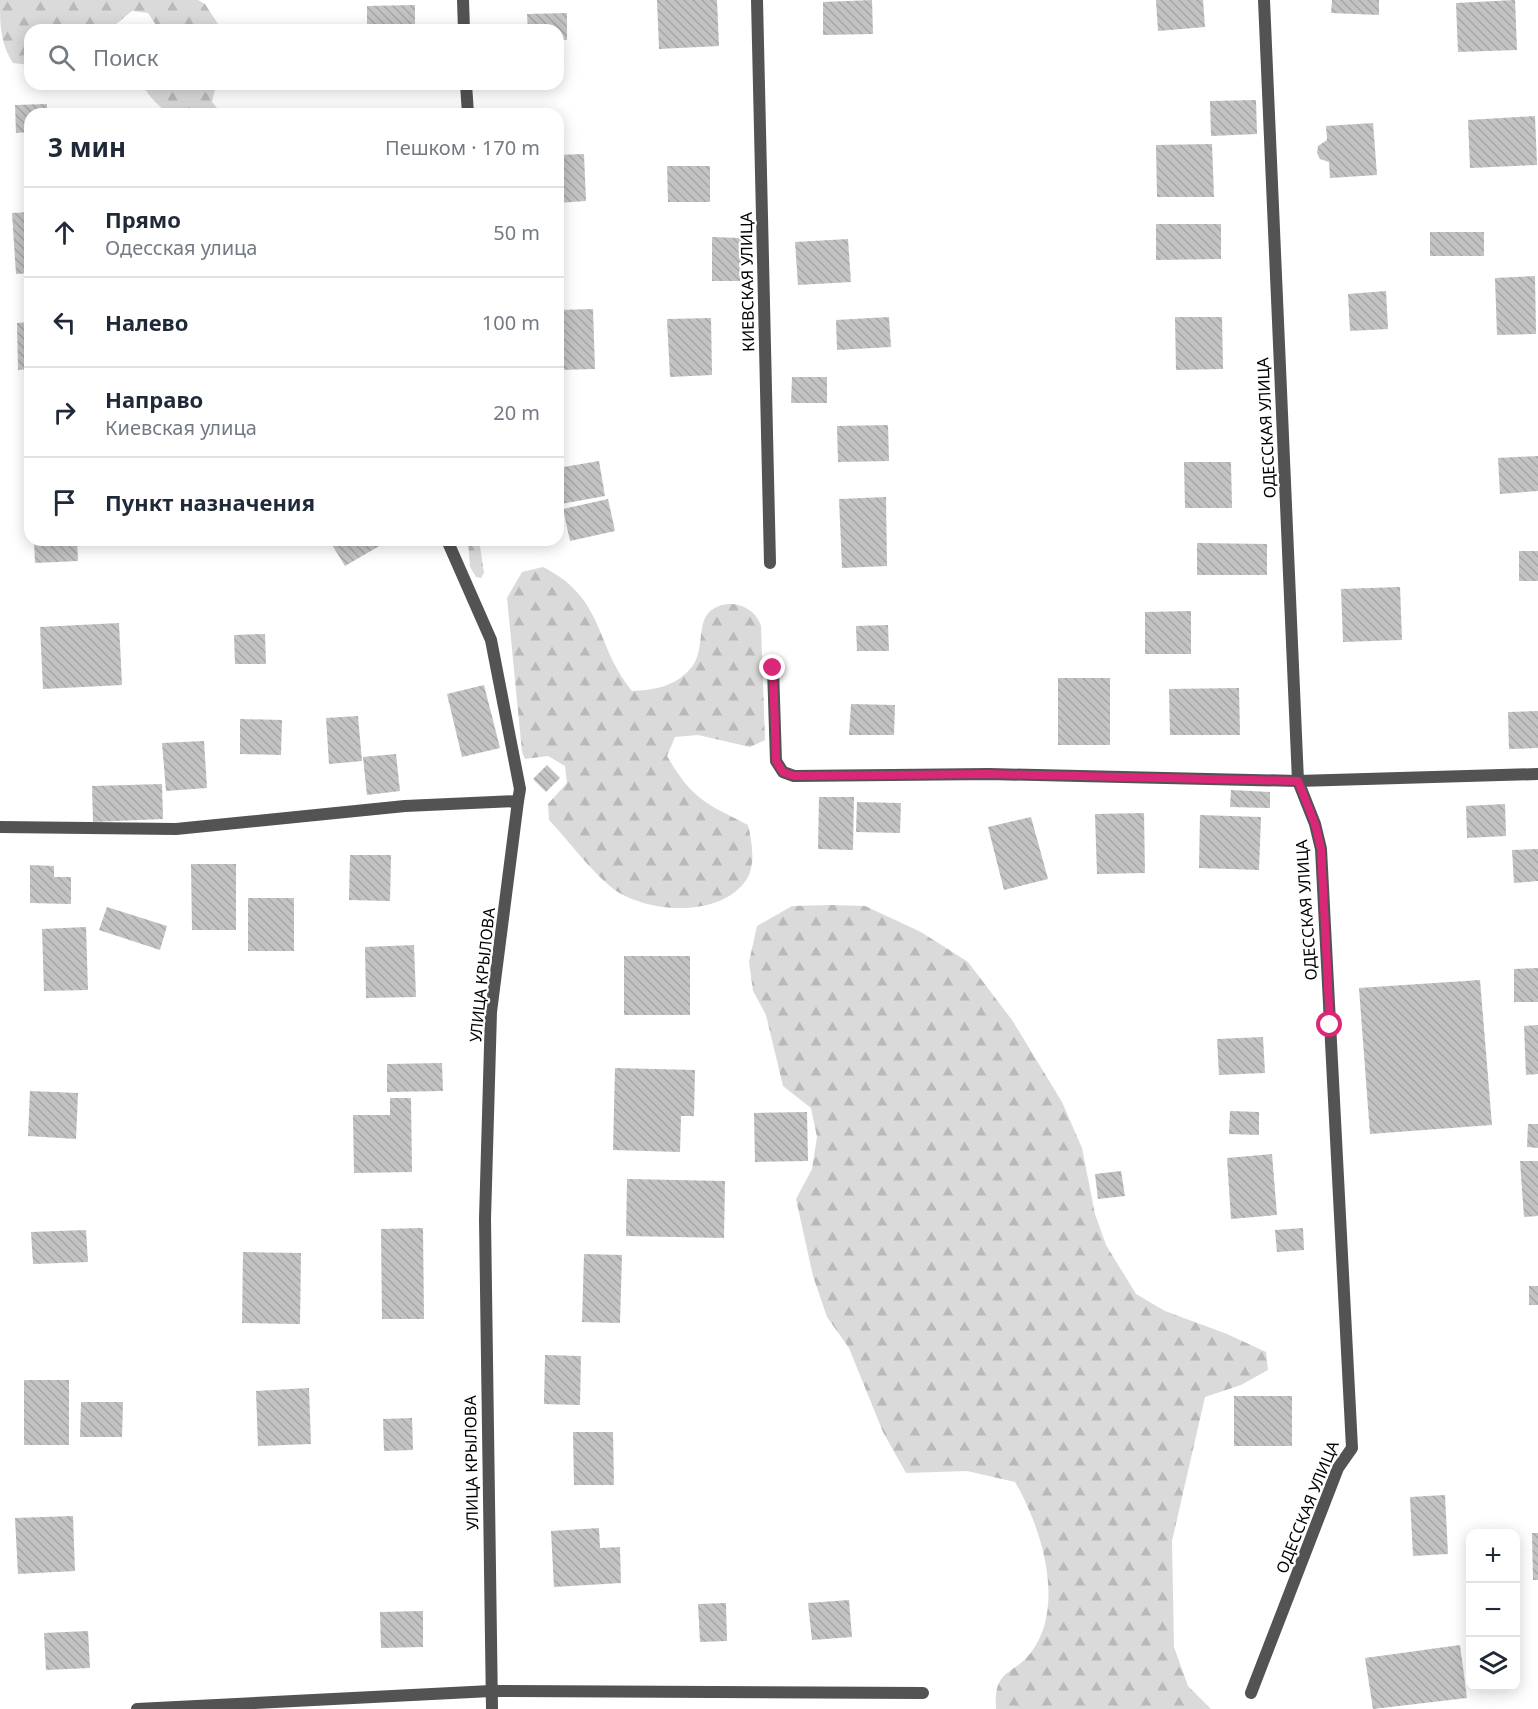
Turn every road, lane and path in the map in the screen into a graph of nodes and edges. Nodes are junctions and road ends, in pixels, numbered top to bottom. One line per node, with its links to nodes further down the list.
1 (463, 0): 4 (street)
2 (757, 0): 8 (street, КИЕВСКАЯ УЛИЦА)
3 (1264, 0): 11 (street, ОДЕССКАЯ УЛИЦА)
4 (464, 24)
5 (466, 90): 6 (street)
6 (468, 108)
7 (450, 546): 12 (street, УЛИЦА КРЫЛОВА)
8 (770, 563)
9 (773, 668): 11 (street)
10 (1538, 774): 11 (street)
11 (1298, 781): 16 (street, ОДЕССКАЯ УЛИЦА)
12 (518, 801): 13 (street); 14 (street, УЛИЦА КРЫЛОВА)
13 (0, 827)
14 (491, 1691): 15 (street); 17 (street); 18 (street, УЛИЦА КРЫЛОВА)
15 (923, 1693)
16 (1251, 1693)
17 (137, 1709)
18 (492, 1709)

